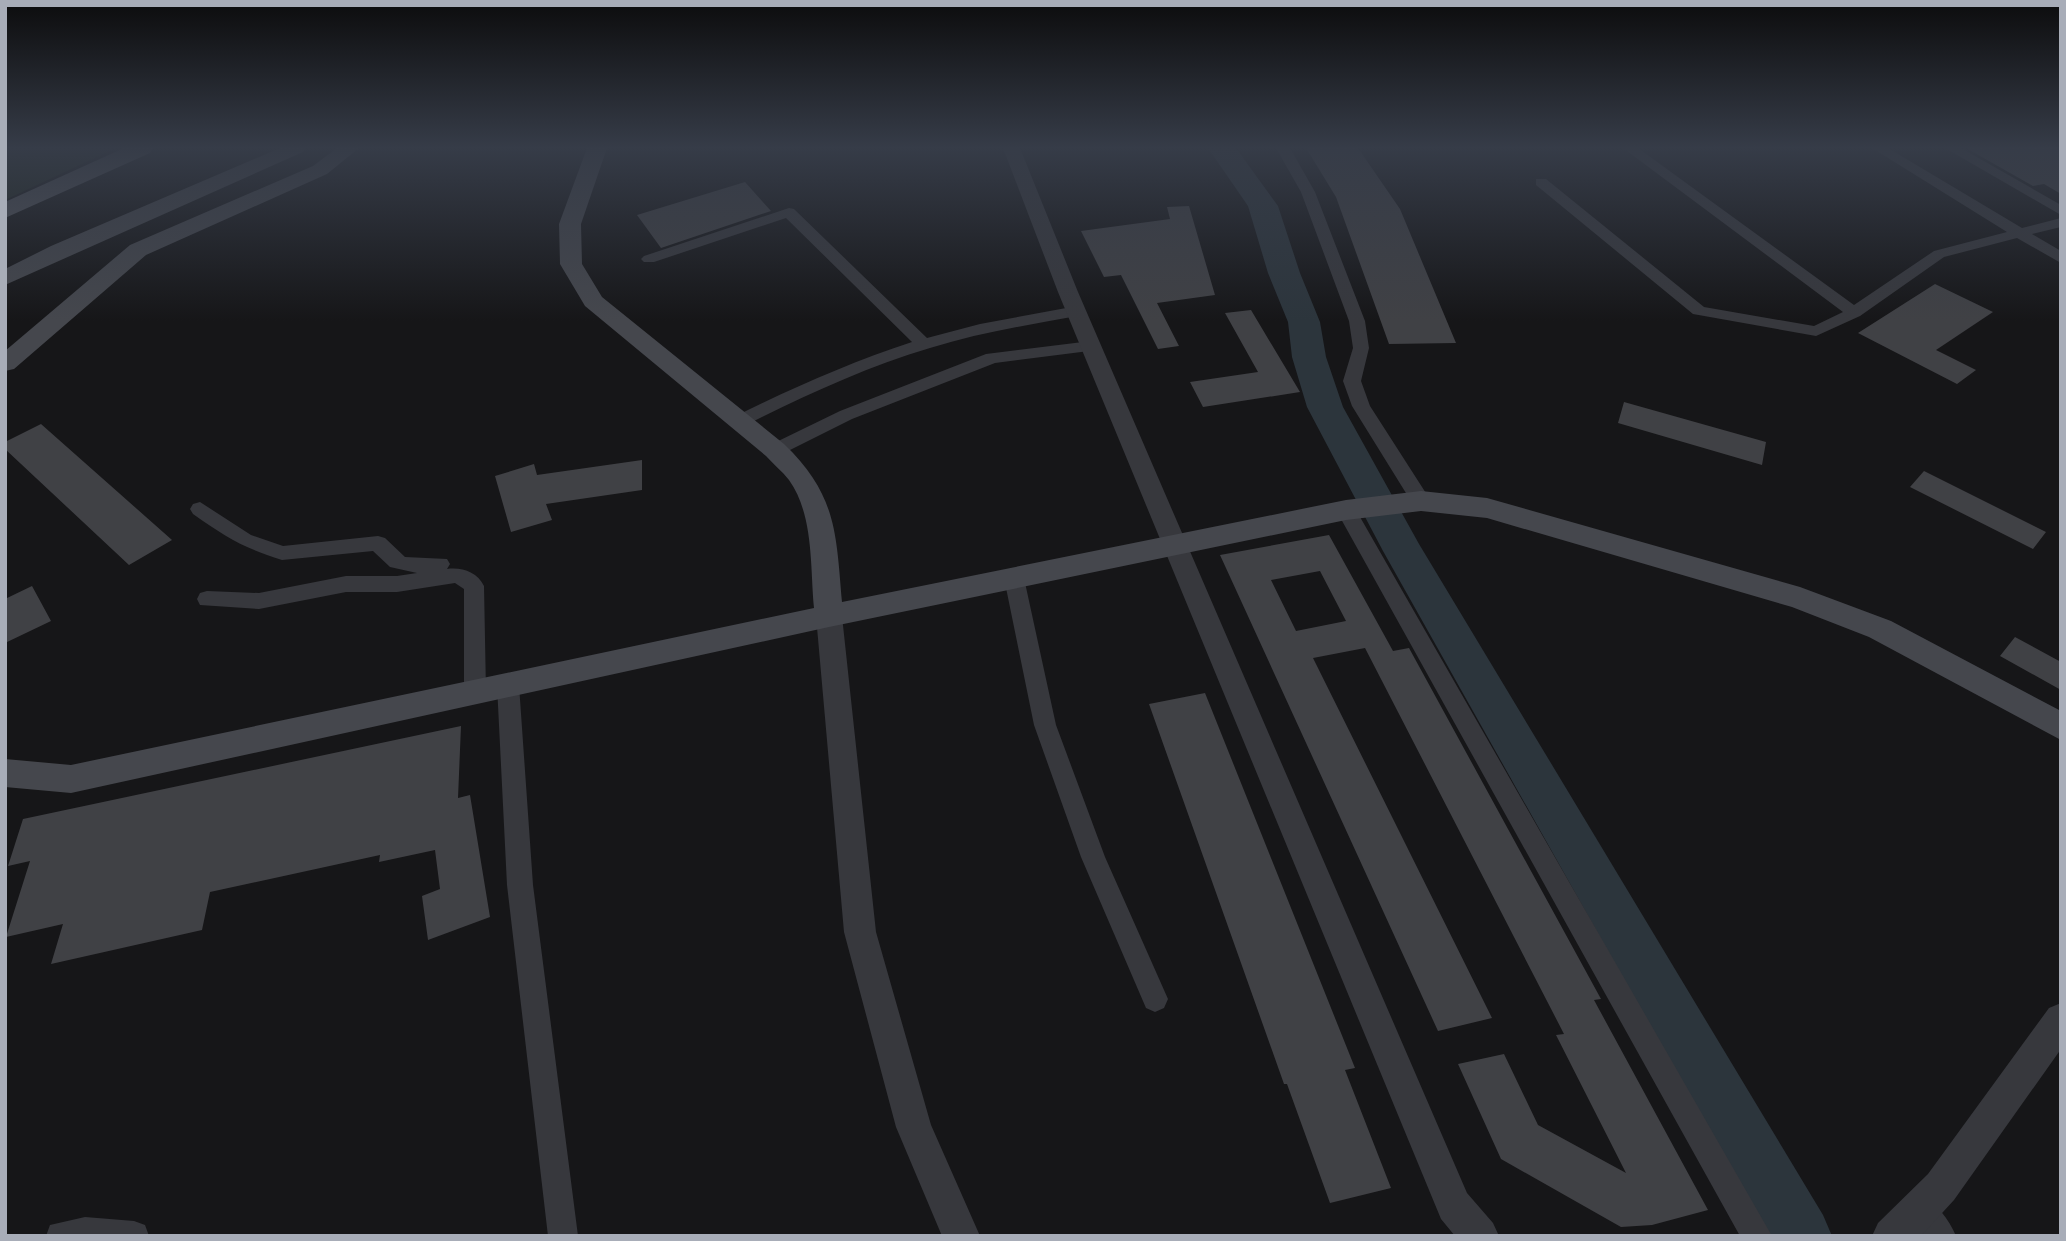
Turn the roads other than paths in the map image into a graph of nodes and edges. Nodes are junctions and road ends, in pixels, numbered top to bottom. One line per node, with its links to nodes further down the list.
1 (163, 206): 13 (main road)
2 (238, 206): 18 (main road)
3 (576, 206): 19 (main road)
4 (1034, 206): 14 (street)
5 (1313, 206): 21 (street)
6 (1570, 206): 15 (street)
7 (1709, 206): 15 (street)
8 (1974, 206): 10 (street)
9 (2061, 222): 10 (street)
10 (2019, 233): 11 (street); 15 (street)
11 (2061, 258)
12 (649, 259): 16 (street)
13 (5, 278)
14 (1077, 311): 16 (street); 17 (street)
15 (1854, 313)
16 (924, 344): 19 (street)
17 (1091, 346): 20 (street); 24 (street)
18 (5, 364)
19 (740, 421): 20 (main road)
20 (775, 450): 28 (main road)
21 (1408, 502): 22 (main road); 31 (main road)
22 (1352, 508): 24 (main road); 41 (street)
23 (200, 509): 25 (street)
24 (1177, 545): 26 (main road); 40 (street)
25 (458, 575): 27 (street); 30 (street)
26 (1014, 578): 28 (main road); 33 (street)
27 (207, 599)
28 (829, 616): 29 (main road); 39 (street)
29 (508, 685): 30 (main road); 38 (street)
30 (475, 692): 32 (main road)
31 (2061, 727)
32 (6, 775)
33 (1155, 999)
34 (2061, 1020): 35 (street)
35 (1930, 1223): 42 (street)
36 (61, 1236): 37 (street)
37 (134, 1236)
38 (564, 1236)
39 (961, 1236)
40 (1480, 1236)
41 (1757, 1236)
42 (1891, 1236)

